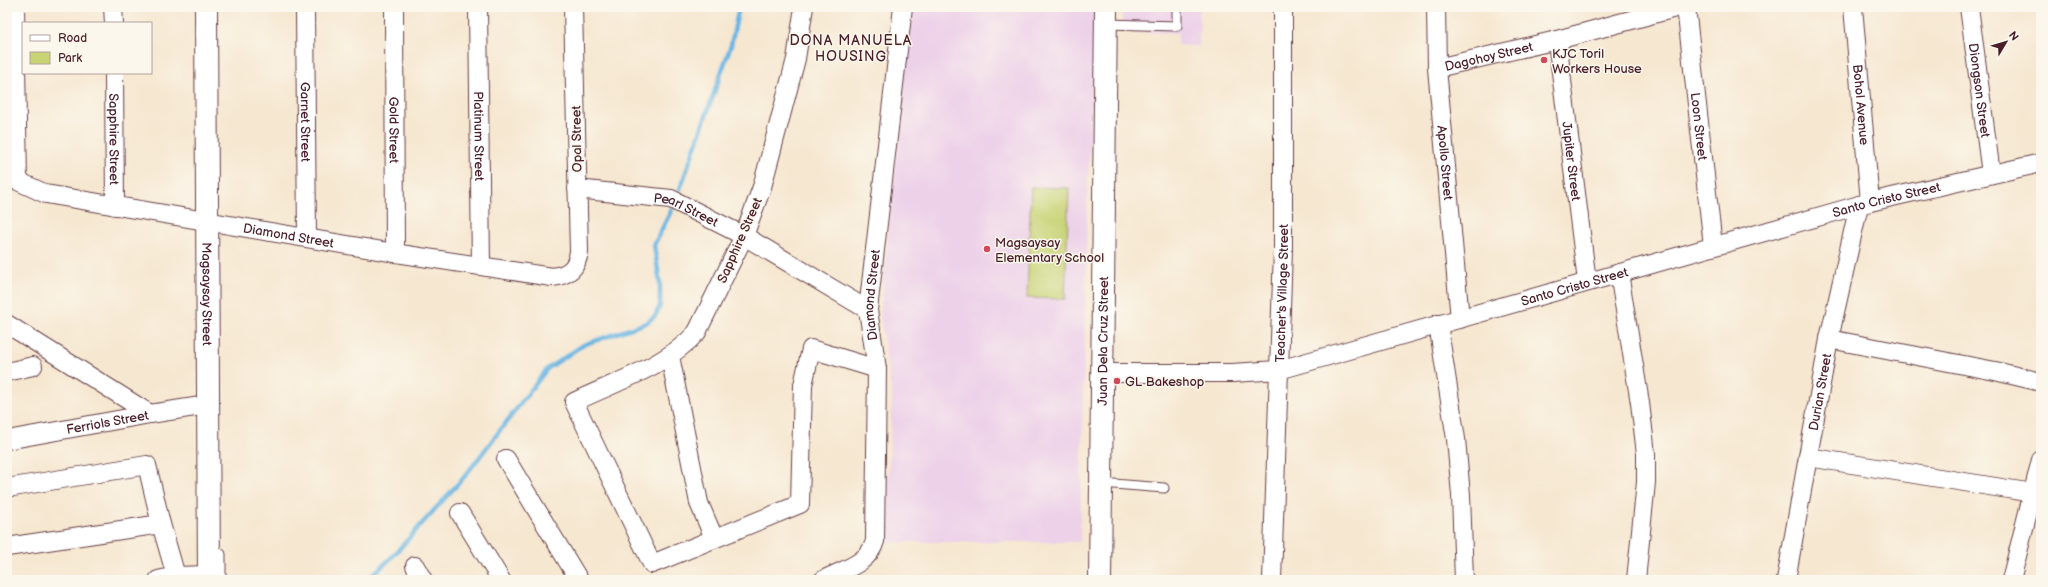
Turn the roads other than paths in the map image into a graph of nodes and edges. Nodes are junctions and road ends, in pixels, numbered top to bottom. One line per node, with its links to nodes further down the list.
1 (15, 7): 24 (street)
2 (113, 7): 18 (street)
3 (206, 7): 28 (street, Magsaysay Street)
4 (305, 7): 30 (street, Garnet Street)
5 (394, 7): 32 (street, Gold Street)
6 (478, 7): 33 (street, Platinum Street)
7 (573, 7): 25 (street, Opal Street)
8 (804, 7): 29 (street, Sapphire Street)
9 (903, 7): 37 (street, Diamond Street)
10 (1177, 7): 17 (lane)
11 (1283, 7): 45 (street, Teacher's Village Street)
12 (1436, 7): 20 (street, Apollo Street)
13 (1679, 7): 19 (street, Dagohoy Street)
14 (1686, 7): 31 (street, Loon Street)
15 (1854, 7): 26 (street, Bohol Avenue)
16 (1969, 7): 23 (street, Diongson Street)
17 (1106, 15): 47 (street, Juan Dela Cruz Street)
18 (114, 22)
19 (1557, 40): 20 (street, Dagohoy Street); 36 (street, Jupiter Street)
20 (1437, 68): 38 (street, Apollo Street)
21 (114, 74): 27 (street, Sapphire Street)
22 (2041, 163): 23 (street, Santo Cristo Street)
23 (1991, 174): 26 (street, Santo Cristo Street)
24 (13, 179): 27 (street, Diamond Street)
25 (577, 189): 29 (street, Pearl Street); 34 (street, Opal Street)
26 (1864, 203): 31 (street, Santo Cristo Street); 41 (street, Durian Street)
27 (115, 206): 28 (street, Diamond Street)
28 (208, 221): 30 (street, Diamond Street); 49 (street, Magsaysay Street)
29 (744, 236): 37 (street, Pearl Street); 42 (street, Sapphire Street)
30 (306, 238): 32 (street, Diamond Street)
31 (1713, 246): 35 (street, Santo Cristo Street)
32 (395, 253): 33 (street, Diamond Street)
33 (481, 266): 34 (street, Diamond Street)
34 (572, 270)
35 (1619, 273): 36 (street, Santo Cristo Street); 72 (street)
36 (1588, 282): 38 (street, Santo Cristo Street)
37 (868, 310): 44 (street, Diamond Street)
38 (1460, 319): 40 (street, Santo Cristo Street)
39 (7, 324): 50 (street)
40 (1438, 324): 45 (street, Santo Cristo Street); 71 (street)
41 (1829, 339): 48 (street); 52 (street, Durian Street)
42 (670, 356): 61 (street); 61 (street, Sapphire Street)
43 (32, 366): 46 (street)
44 (877, 369): 61 (street); 68 (street, Diamond Street)
45 (1279, 370): 47 (street, Santo Cristo Street); 70 (street, Teacher's Village Street)
46 (7, 372)
47 (1103, 373): 55 (street, Juan Dela Cruz Street)
48 (2041, 382)
49 (207, 406): 50 (street, Ferriols Street); 64 (street, Magsaysay Street)
50 (150, 414): 51 (street, Ferriols Street)
51 (7, 440)
52 (1808, 457): 58 (street); 73 (street, Durian Street)
53 (506, 459): 67 (street)
54 (2041, 460): 58 (street)
55 (1101, 483): 57 (lane); 69 (street, Juan Dela Cruz Street)
56 (7, 488): 60 (street)
57 (1164, 488)
58 (2033, 493): 74 (street)
59 (460, 513): 66 (street)
60 (161, 524): 62 (street); 63 (street)
61 (714, 538)
62 (7, 547)
63 (176, 576): 64 (street); 65 (street)
64 (213, 578)
65 (158, 580)
66 (501, 580)
67 (579, 580)
68 (822, 580)
69 (1100, 580)
70 (1272, 580)
71 (1464, 580)
72 (1636, 580)
73 (1786, 580)
74 (2011, 580)

